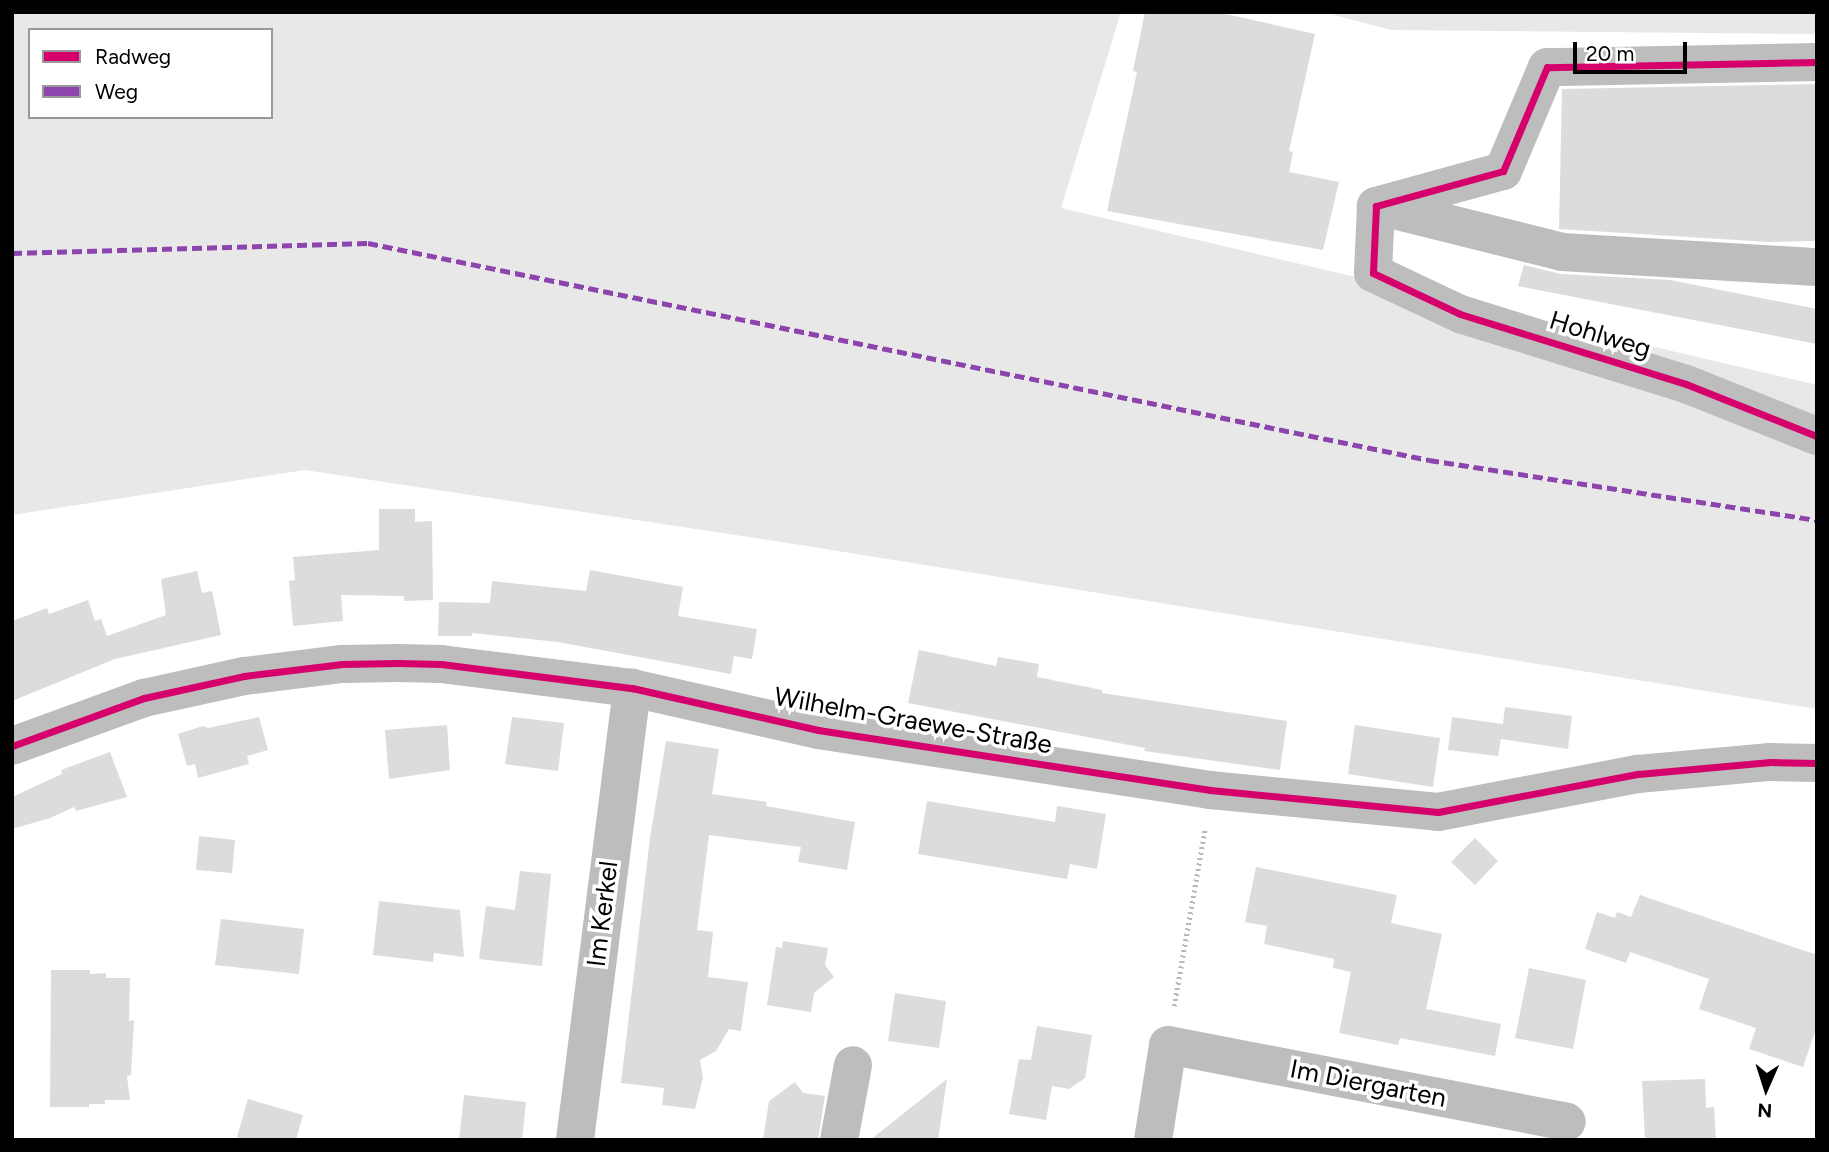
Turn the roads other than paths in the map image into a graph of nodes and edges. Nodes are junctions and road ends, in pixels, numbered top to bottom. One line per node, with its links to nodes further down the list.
1 (1817, 62): 2 (street)
2 (1376, 206): 3 (street); 4 (street, Hohlweg)
3 (1817, 267)
4 (1817, 436)
5 (632, 688): 6 (street, Wilhelm-Graewe-Straße); 7 (street, Wilhelm-Graewe-Straße); 10 (street, Im Kerkel)
6 (12, 746)
7 (1817, 763)
8 (853, 1065): 11 (street)
9 (1567, 1122): 12 (street, Im Diergarten)
10 (575, 1140)
11 (839, 1140)
12 (1153, 1140)

